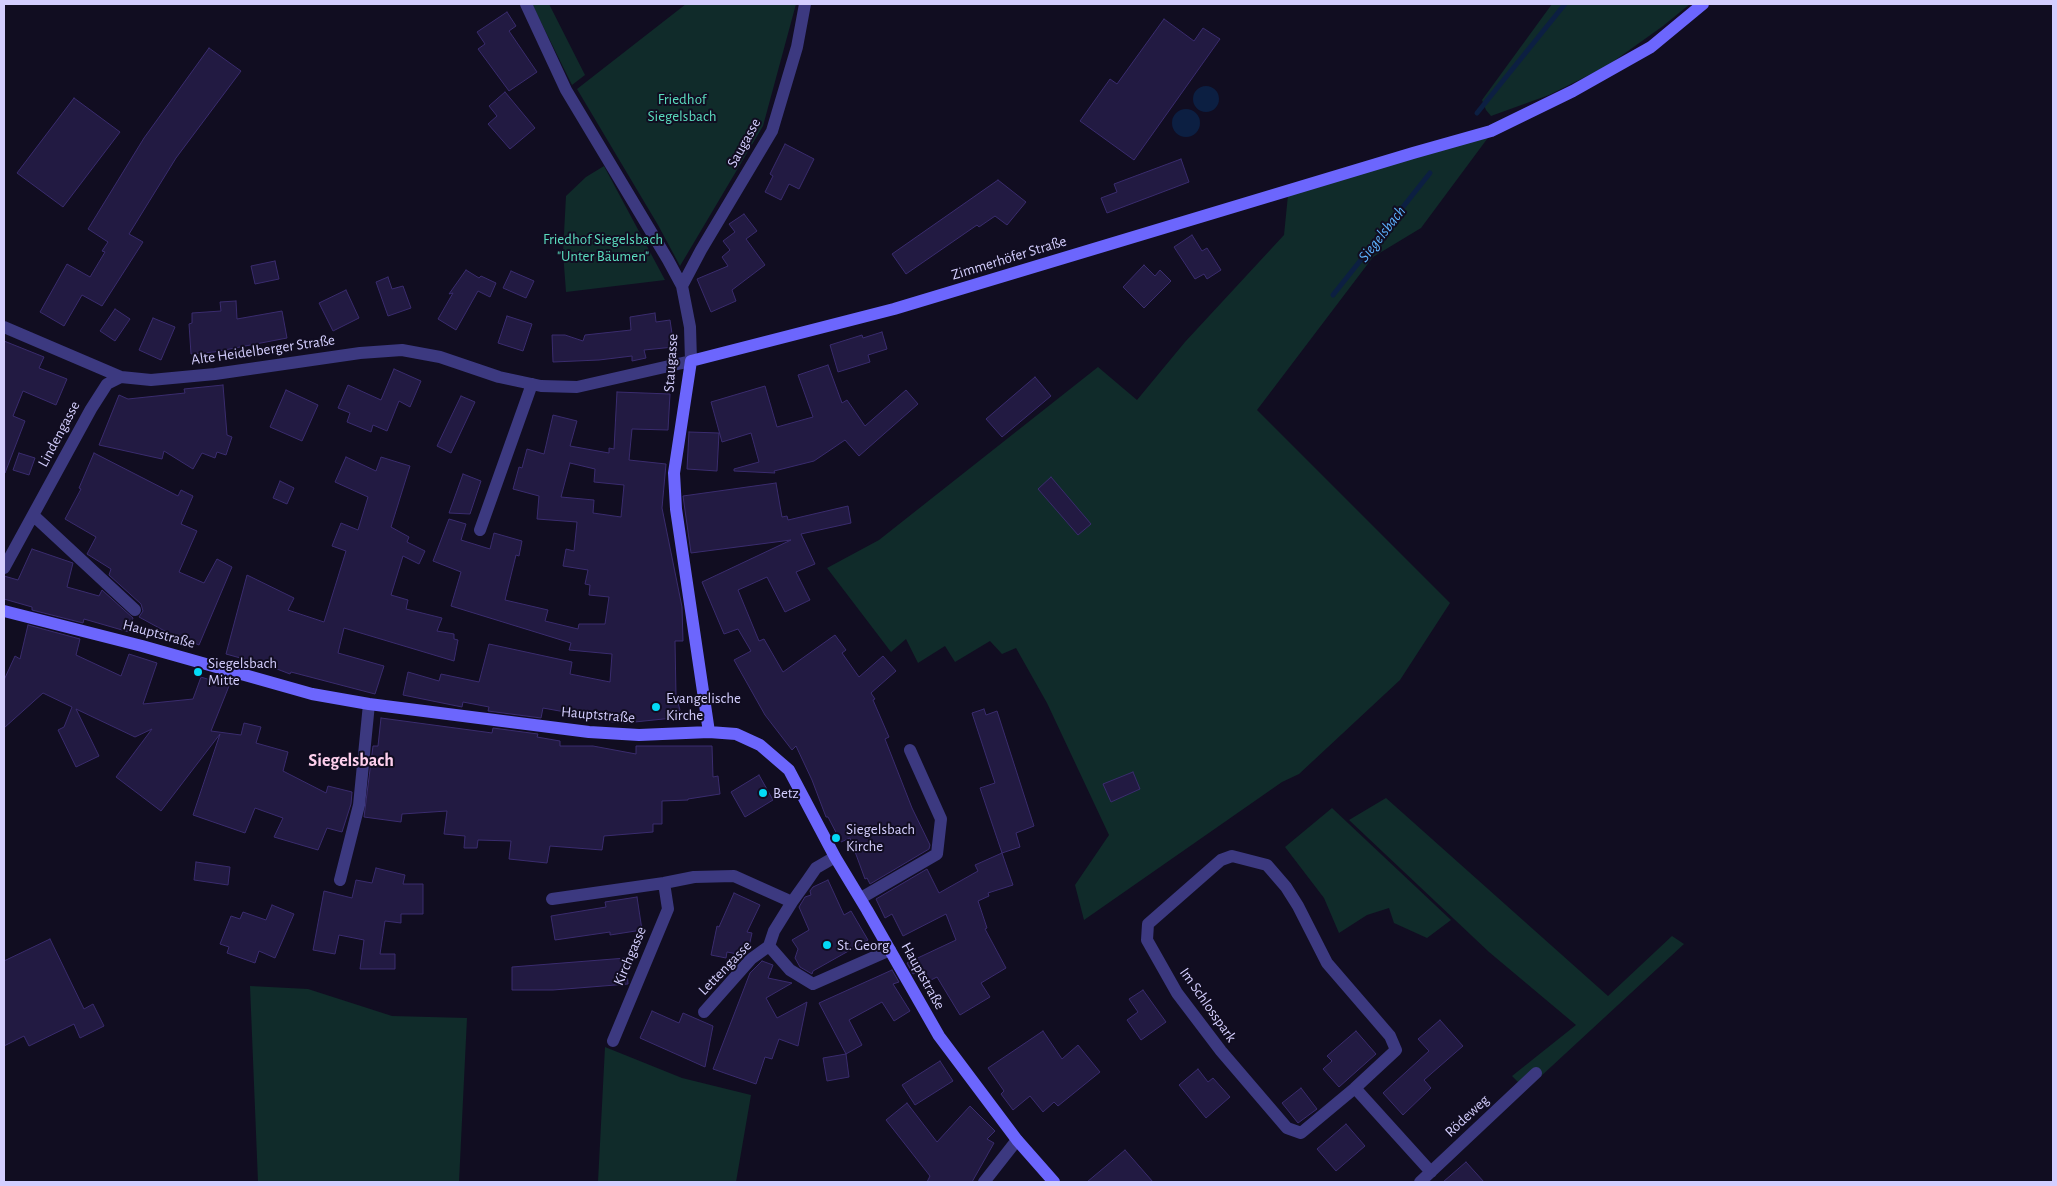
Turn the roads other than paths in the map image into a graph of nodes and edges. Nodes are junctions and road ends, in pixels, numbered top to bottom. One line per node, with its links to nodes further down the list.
1 (526, 4): 4 (street, Staugasse)
2 (805, 4): 4 (street, Saugasse)
3 (1703, 4): 6 (street, Zimmerhöfer Straße)
4 (682, 286): 6 (street, Staugasse)
5 (4, 327): 7 (street, Alte Heidelberger Straße)
6 (691, 360): 8 (street, Alte Heidelberger Straße); 15 (street, Staugasse)
7 (122, 377): 8 (street, Alte Heidelberger Straße); 9 (street, Lindengasse)
8 (532, 384): 10 (street)
9 (34, 516): 11 (street, Lindengasse); 12 (street)
10 (480, 530)
11 (4, 568)
12 (135, 610)
13 (4, 611): 14 (street, Hauptstraße)
14 (369, 704): 15 (street, Hauptstraße); 18 (street)
15 (709, 732): 17 (street, Hauptstraße)
16 (910, 750): 20 (street)
17 (835, 857): 20 (street, Hauptstraße); 22 (street, Lettengasse)
18 (340, 880)
19 (664, 883): 21 (street); 22 (street); 26 (street, Kirchgasse)
20 (861, 898): 24 (street, Hauptstraße)
21 (552, 899)
22 (792, 902): 23 (street, Lettengasse)
23 (769, 946): 24 (street, Lettengasse); 25 (street, Lettengasse)
24 (890, 950): 29 (street, Hauptstraße)
25 (704, 1012)
26 (613, 1041)
27 (1536, 1073): 30 (street, Rödeweg)
28 (1355, 1088): 28 (street, Im Schlosspark); 30 (street)
29 (1016, 1140): 31 (street); 32 (street, Hauptstraße)
30 (1430, 1172): 33 (street, Rödeweg)
31 (984, 1182)
32 (1054, 1182)
33 (1420, 1182)

